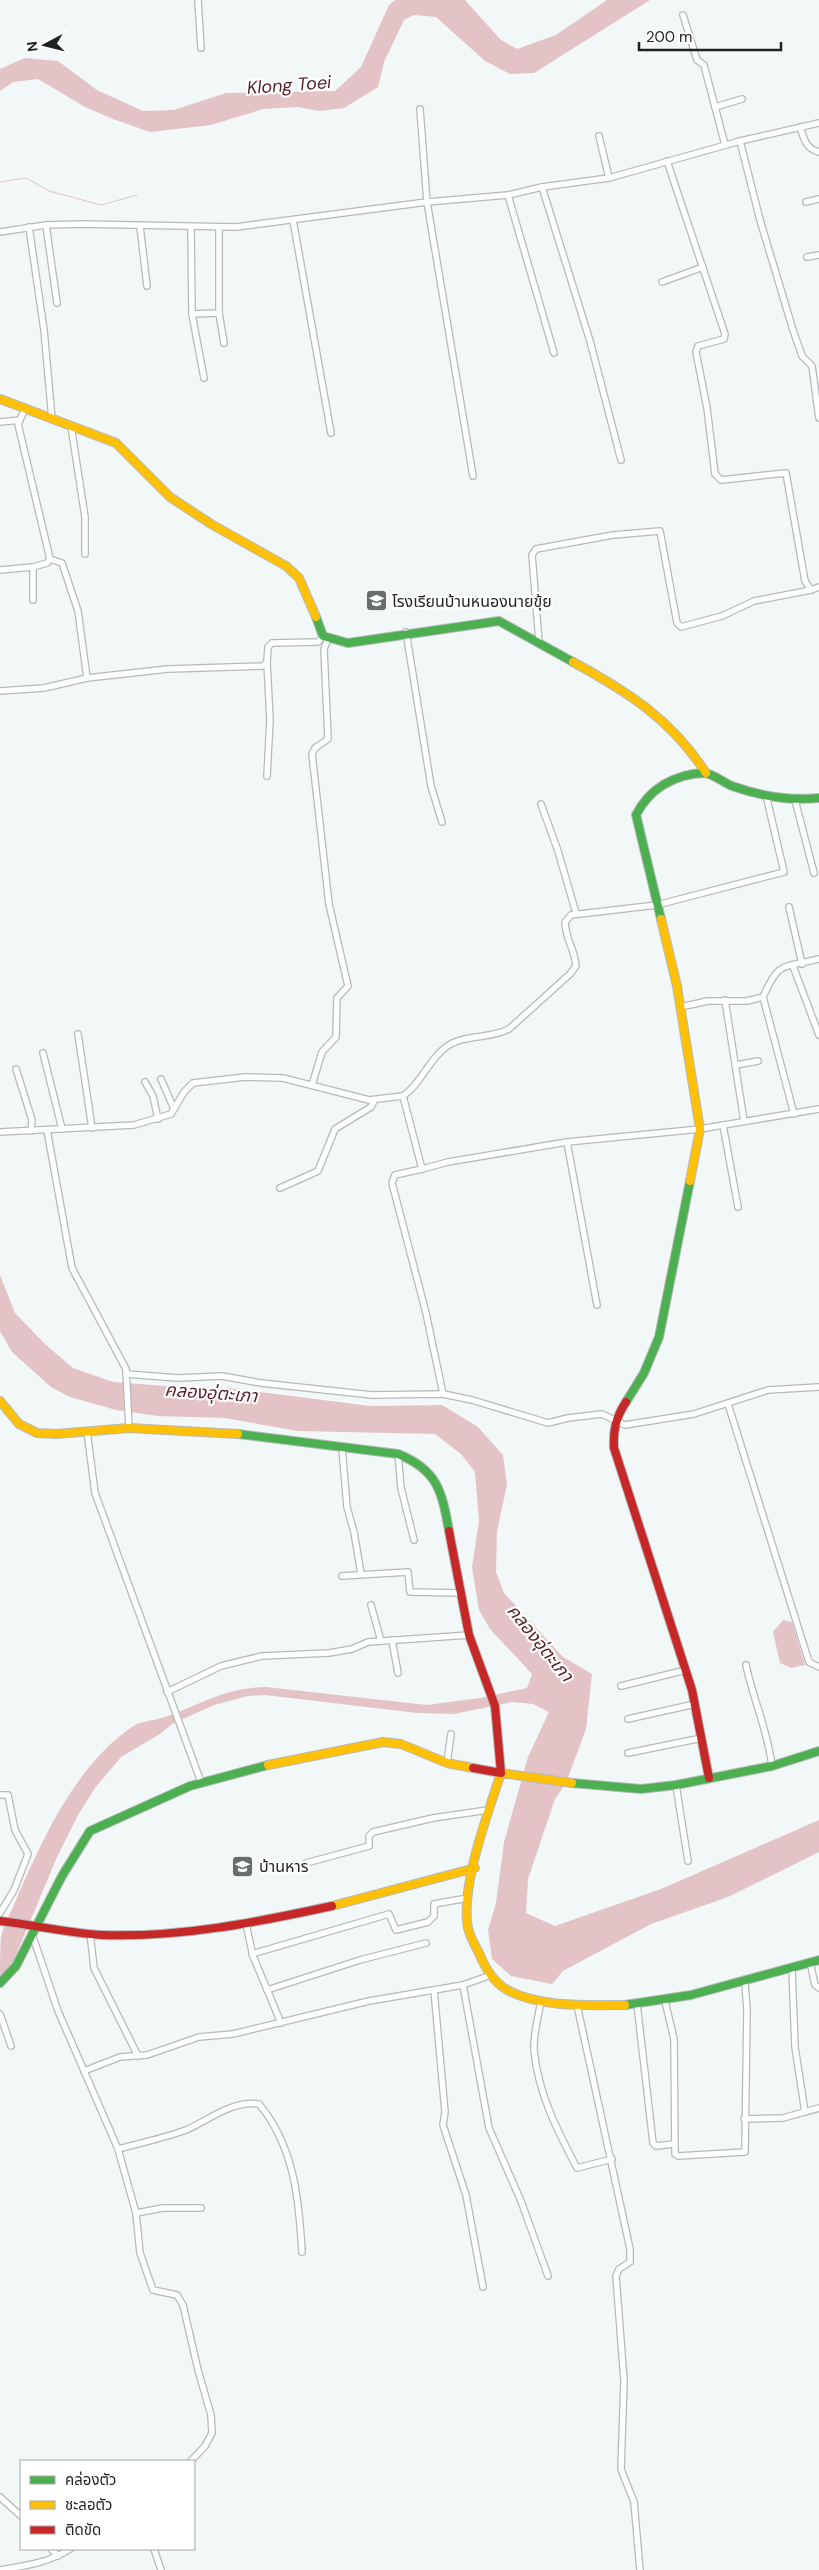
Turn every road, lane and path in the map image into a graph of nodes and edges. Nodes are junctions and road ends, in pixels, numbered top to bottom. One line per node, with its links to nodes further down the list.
1 (198, 0): 3 (street)
2 (683, 15): 5 (street)
3 (201, 48)
4 (742, 99): 5 (street)
5 (715, 107): 11 (street)
6 (420, 109): 18 (street)
7 (819, 123): 8 (street)
8 (800, 127): 10 (street); 12 (street)
9 (599, 136): 14 (street)
10 (740, 141): 11 (street); 40 (street)
11 (725, 145): 13 (street)
12 (819, 152)
13 (668, 161): 14 (street); 29 (street)
14 (609, 178): 15 (street)
15 (542, 187): 16 (street); 46 (street)
16 (508, 195): 18 (street); 36 (street)
17 (819, 200): 19 (street)
18 (427, 202): 20 (street); 47 (street)
19 (806, 202)
20 (293, 220): 25 (street); 45 (street)
21 (46, 225): 22 (street); 23 (street); 32 (street)
22 (140, 226): 24 (street); 31 (street)
23 (29, 227): 26 (street); 41 (street)
24 (191, 228): 25 (street); 34 (street)
25 (219, 228): 33 (street)
26 (0, 232)
27 (819, 255): 28 (street)
28 (807, 257)
29 (703, 267): 30 (street); 53 (street)
30 (662, 282)
31 (146, 286)
32 (57, 303)
33 (219, 313): 34 (street); 35 (street)
34 (192, 314): 37 (street)
35 (224, 343)
36 (554, 353)
37 (204, 378)
38 (0, 399): 39 (street)
39 (25, 409): 41 (street); 42 (street)
40 (819, 418)
41 (52, 419): 44 (street)
42 (20, 420): 43 (street); 49 (street)
43 (0, 422)
44 (71, 426): 48 (street); 56 (street)
45 (331, 434)
46 (621, 460)
47 (473, 476)
48 (85, 554)
49 (50, 558): 50 (street); 59 (street)
50 (33, 567): 51 (street); 54 (street)
51 (0, 570)
52 (819, 587): 53 (street)
53 (811, 590): 57 (street)
54 (33, 600)
55 (406, 632): 56 (street); 57 (street); 67 (street)
56 (326, 638): 58 (street); 86 (street)
57 (539, 642): 61 (street)
58 (267, 662): 59 (street); 62 (street)
59 (87, 678): 60 (street)
60 (0, 691)
61 (706, 773): 63 (street); 69 (street)
62 (267, 776)
63 (766, 795): 65 (street); 69 (street)
64 (819, 798): 65 (street)
65 (796, 800): 68 (street)
66 (541, 804): 71 (street)
67 (442, 822)
68 (814, 873)
69 (656, 905): 71 (street); 77 (street)
70 (788, 908): 73 (street)
71 (576, 913): 87 (street)
72 (819, 959): 73 (street)
73 (802, 964): 74 (street)
74 (793, 966): 75 (street); 79 (street)
75 (763, 997): 76 (street); 91 (street)
76 (725, 1000): 77 (street); 82 (street)
77 (680, 1007): 97 (street)
78 (78, 1034): 95 (street)
79 (819, 1035)
80 (44, 1052): 96 (street)
81 (758, 1061): 82 (street)
82 (736, 1065): 93 (street)
83 (16, 1069): 98 (street)
84 (161, 1079): 89 (street)
85 (145, 1082): 92 (street)
86 (312, 1085): 88 (street); 89 (street)
87 (403, 1096): 88 (street); 102 (street)
88 (374, 1101): 103 (street)
89 (174, 1109): 92 (street)
90 (819, 1109): 91 (street)
91 (794, 1114): 93 (street)
92 (158, 1119): 95 (street)
93 (744, 1121): 94 (street)
94 (723, 1125): 97 (street); 104 (street)
95 (92, 1128): 96 (street)
96 (62, 1129): 99 (street)
97 (700, 1129): 101 (street); 111 (street)
98 (31, 1130): 99 (street); 100 (street)
99 (47, 1130): 106 (street)
100 (0, 1132)
101 (567, 1142): 102 (street); 105 (street)
102 (422, 1169): 108 (street)
103 (280, 1188)
104 (738, 1207)
105 (597, 1305)
106 (127, 1375): 108 (street); 112 (street)
107 (819, 1387): 110 (street)
108 (443, 1394): 111 (street)
109 (0, 1400): 113 (street)
110 (728, 1404): 111 (street); 125 (street)
111 (616, 1422): 126 (street)
112 (129, 1428): 113 (street); 114 (street)
113 (87, 1432): 129 (street)
114 (342, 1448): 115 (street); 117 (street)
115 (398, 1454): 116 (street); 119 (street)
116 (414, 1540)
117 (361, 1574): 118 (street); 119 (street)
118 (342, 1576)
119 (461, 1593): 121 (street)
120 (371, 1605): 123 (street)
121 (469, 1635): 122 (street); 138 (street)
122 (392, 1640): 123 (street); 127 (street)
123 (381, 1641): 129 (street)
124 (746, 1665): 137 (street)
125 (819, 1667)
126 (686, 1670): 128 (street); 130 (street)
127 (398, 1673)
128 (621, 1686)
129 (167, 1692): 140 (street)
130 (695, 1704): 131 (street); 133 (street)
131 (628, 1719)
132 (451, 1734): 136 (street)
133 (702, 1738): 135 (street); 139 (street)
134 (819, 1751): 137 (street)
135 (628, 1753)
136 (447, 1763): 138 (street); 140 (street)
137 (772, 1766): 139 (street)
138 (500, 1773): 141 (street); 143 (street)
139 (709, 1778): 141 (street)
140 (201, 1782): 150 (street)
141 (676, 1785): 144 (street)
142 (0, 1795): 148 (street)
143 (488, 1810): 145 (street); 146 (street)
144 (688, 1861)
145 (306, 1864)
146 (475, 1868): 147 (street); 151 (street)
147 (468, 1898): 155 (street); 159 (street)
148 (0, 1913)
149 (0, 1921): 150 (street)
150 (37, 1924): 152 (street); 153 (street)
151 (246, 1924): 152 (street); 155 (street)
152 (90, 1933): 173 (street)
153 (32, 1934): 160 (street); 174 (street)
154 (426, 1943): 164 (street)
155 (252, 1954): 164 (street)
156 (819, 1960): 157 (street)
157 (810, 1962): 158 (street); 163 (street)
158 (792, 1969): 161 (street); 176 (street)
159 (491, 1975): 162 (street); 166 (street)
160 (0, 1983)
161 (746, 1983): 167 (street); 177 (street)
162 (463, 1985): 165 (street); 184 (street)
163 (819, 1988)
164 (267, 1990): 171 (street)
165 (434, 1990): 171 (street); 185 (street)
166 (541, 2000): 169 (street); 180 (street)
167 (665, 2001): 168 (street); 178 (street)
168 (637, 2004): 169 (street); 178 (street)
169 (577, 2005): 180 (street)
170 (0, 2014): 172 (street)
171 (281, 2023): 173 (street)
172 (11, 2046)
173 (138, 2056): 174 (street)
174 (84, 2070): 179 (street)
175 (819, 2108): 176 (street)
176 (804, 2112): 177 (street)
177 (744, 2119): 178 (street)
178 (674, 2144)
179 (118, 2149): 182 (street); 183 (street)
180 (612, 2159): 195 (street)
181 (201, 2208): 182 (street)
182 (136, 2212): 186 (street)
183 (302, 2252)
184 (548, 2276)
185 (483, 2287)
186 (192, 2460)
187 (0, 2496): 188 (street)
188 (20, 2515)
189 (52, 2550): 192 (street)
190 (68, 2550): 192 (street)
191 (154, 2550): 194 (street)
192 (58, 2556): 193 (street)
193 (0, 2570)
194 (160, 2570)
195 (640, 2570)

